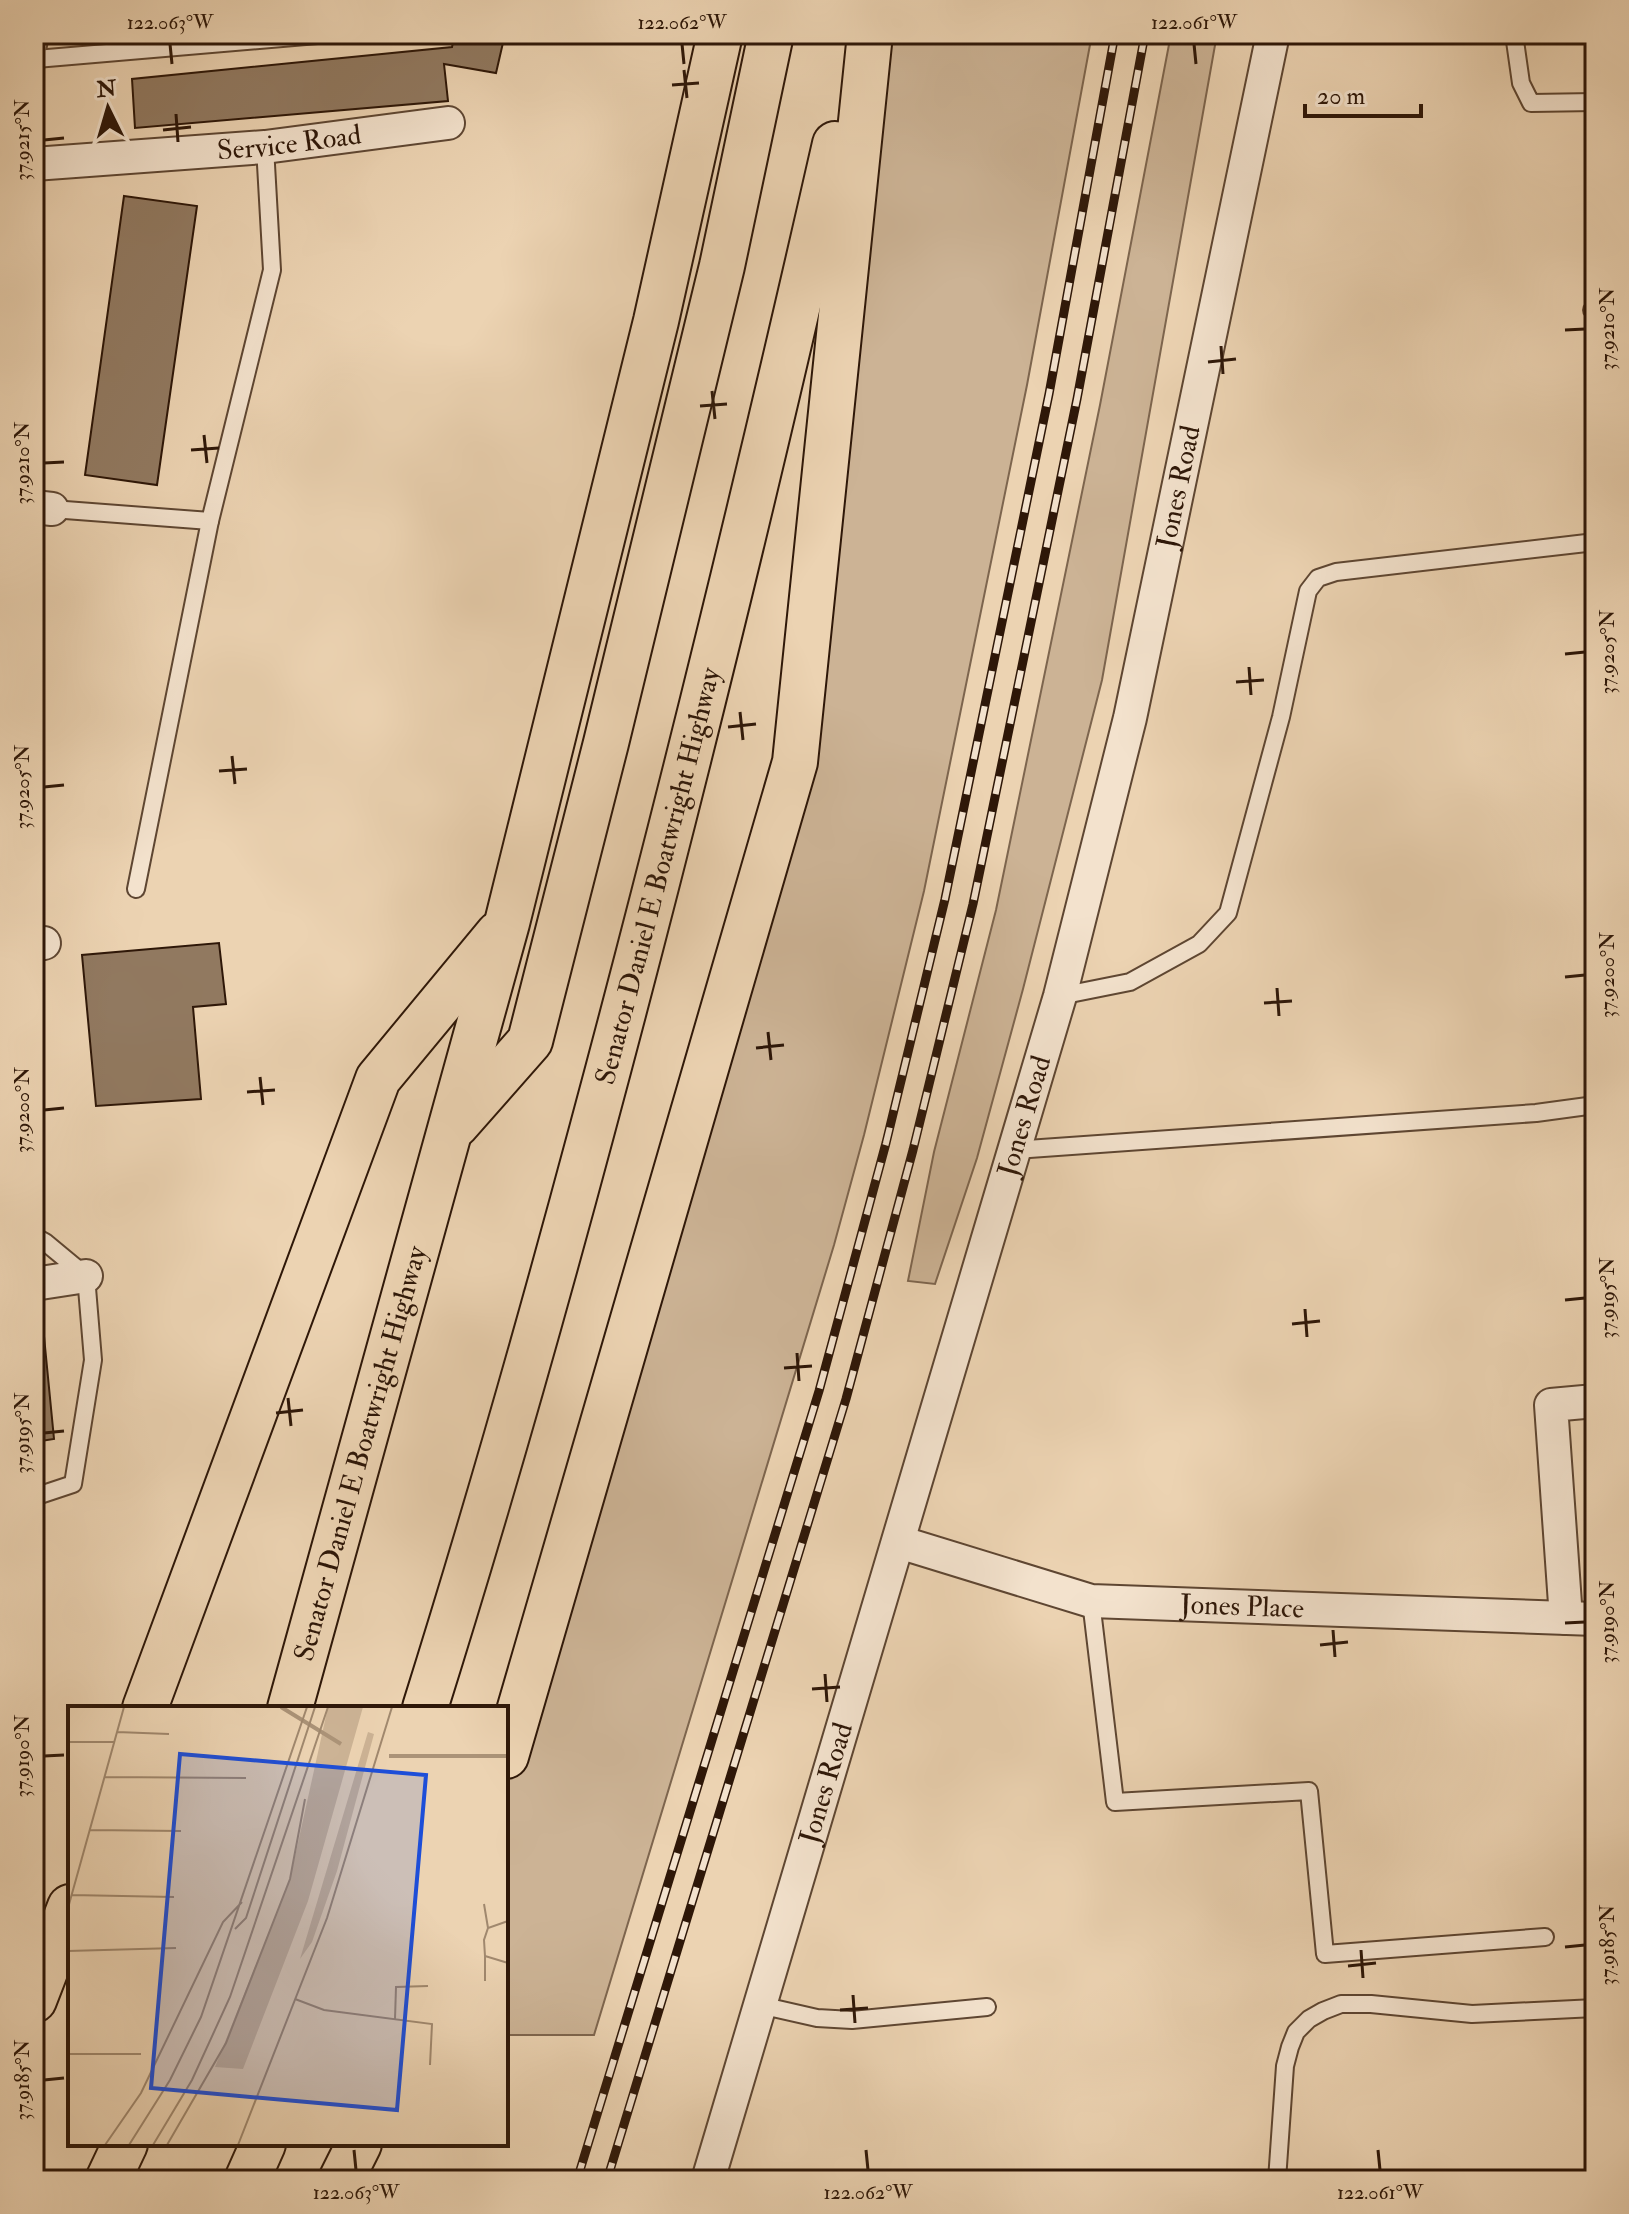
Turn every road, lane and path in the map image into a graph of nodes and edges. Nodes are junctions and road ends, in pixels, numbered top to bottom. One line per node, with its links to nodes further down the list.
1 (40, 34): 9 (lane)
2 (329, 34): 9 (lane)
3 (720, 34): 18 (highway, Senator Daniel E Boatwright Highway)
4 (771, 34): 21 (highway)
5 (859, 34): 33 (highway, Senator Daniel E Boatwright Highway)
6 (870, 34): 34 (highway)
7 (1273, 34): 19 (street, Jones Road)
8 (1514, 34): 10 (lane)
9 (35, 64)
10 (1595, 102)
11 (448, 123): 12 (street, Service Road)
12 (265, 147): 13 (street, Service Road); 15 (lane)
13 (34, 164)
14 (43, 508): 15 (lane)
15 (210, 521): 17 (lane)
16 (1595, 542): 19 (lane)
17 (136, 889)
18 (507, 923): 21 (highway, Senator Daniel E Boatwright Highway); 31 (highway)
19 (1060, 996): 22 (street, Jones Road)
20 (1595, 1105): 22 (lane)
21 (449, 1133): 32 (highway, Senator Daniel E Boatwright Highway)
22 (1014, 1150): 28 (street, Jones Road)
23 (34, 1236): 24 (lane)
24 (86, 1276): 25 (street); 27 (lane)
25 (34, 1284)
26 (1595, 1401): 30 (street)
27 (34, 1497)
28 (899, 1542): 29 (street, Jones Place); 38 (street, Jones Road)
29 (1091, 1601): 30 (street, Jones Place); 36 (lane)
30 (1581, 1619)
31 (146, 1706)
32 (291, 1706)
33 (426, 1706)
34 (508, 1749)
35 (68, 1912): 37 (highway)
36 (1545, 1937)
37 (34, 2000)
38 (760, 2005): 39 (lane); 47 (street, Jones Road)
39 (987, 2007)
40 (1595, 2008): 48 (lane)
41 (124, 2146): 44 (highway)
42 (262, 2146): 45 (highway)
43 (358, 2146): 46 (highway)
44 (108, 2180)
45 (247, 2180)
46 (341, 2180)
47 (708, 2180)
48 (1277, 2180)

